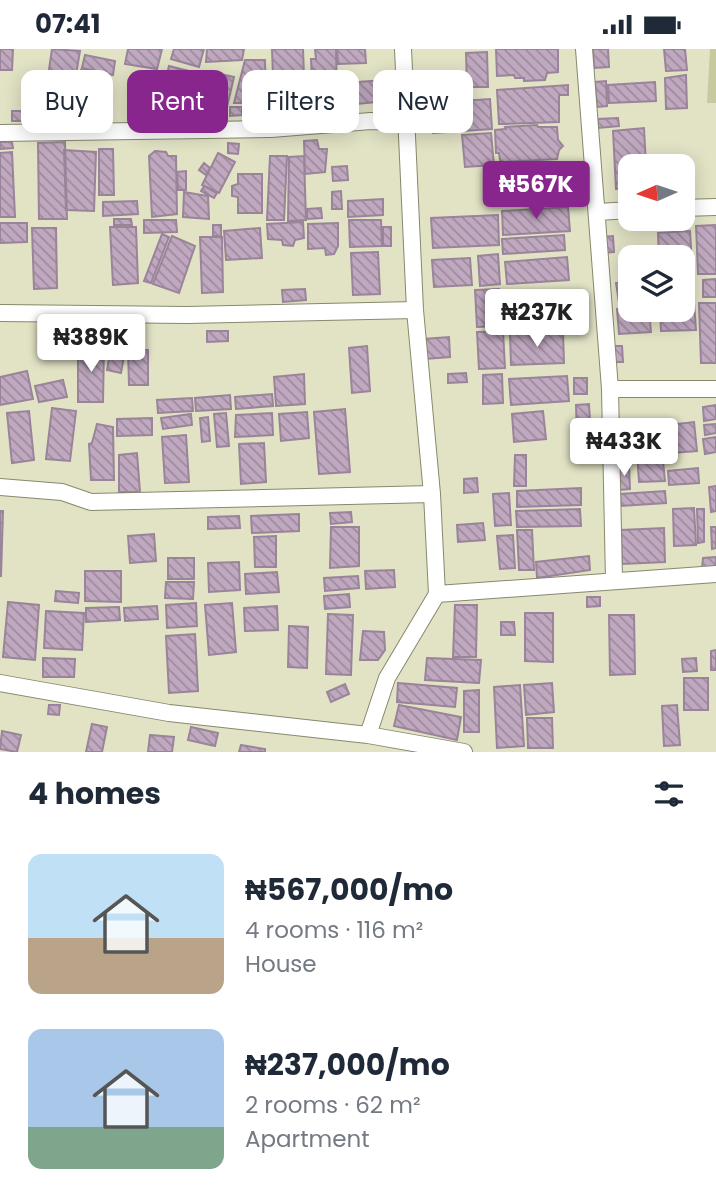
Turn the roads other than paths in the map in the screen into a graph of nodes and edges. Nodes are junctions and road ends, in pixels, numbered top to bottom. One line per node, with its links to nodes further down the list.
1 (404, 49): 3 (street)
2 (584, 49): 10 (street)
3 (405, 70)
4 (373, 121): 5 (street)
5 (0, 133)
6 (407, 133): 11 (street)
7 (716, 207): 8 (street)
8 (695, 208)
9 (618, 211): 10 (street)
10 (598, 212): 13 (street)
11 (415, 310): 12 (street); 16 (street)
12 (0, 313)
13 (610, 389): 14 (street); 18 (street)
14 (716, 389)
15 (0, 487): 16 (street)
16 (432, 494): 19 (street)
17 (716, 574): 18 (street)
18 (614, 580): 19 (street)
19 (437, 594): 21 (street)
20 (0, 683): 21 (street)
21 (368, 735): 22 (street)
22 (464, 752)

